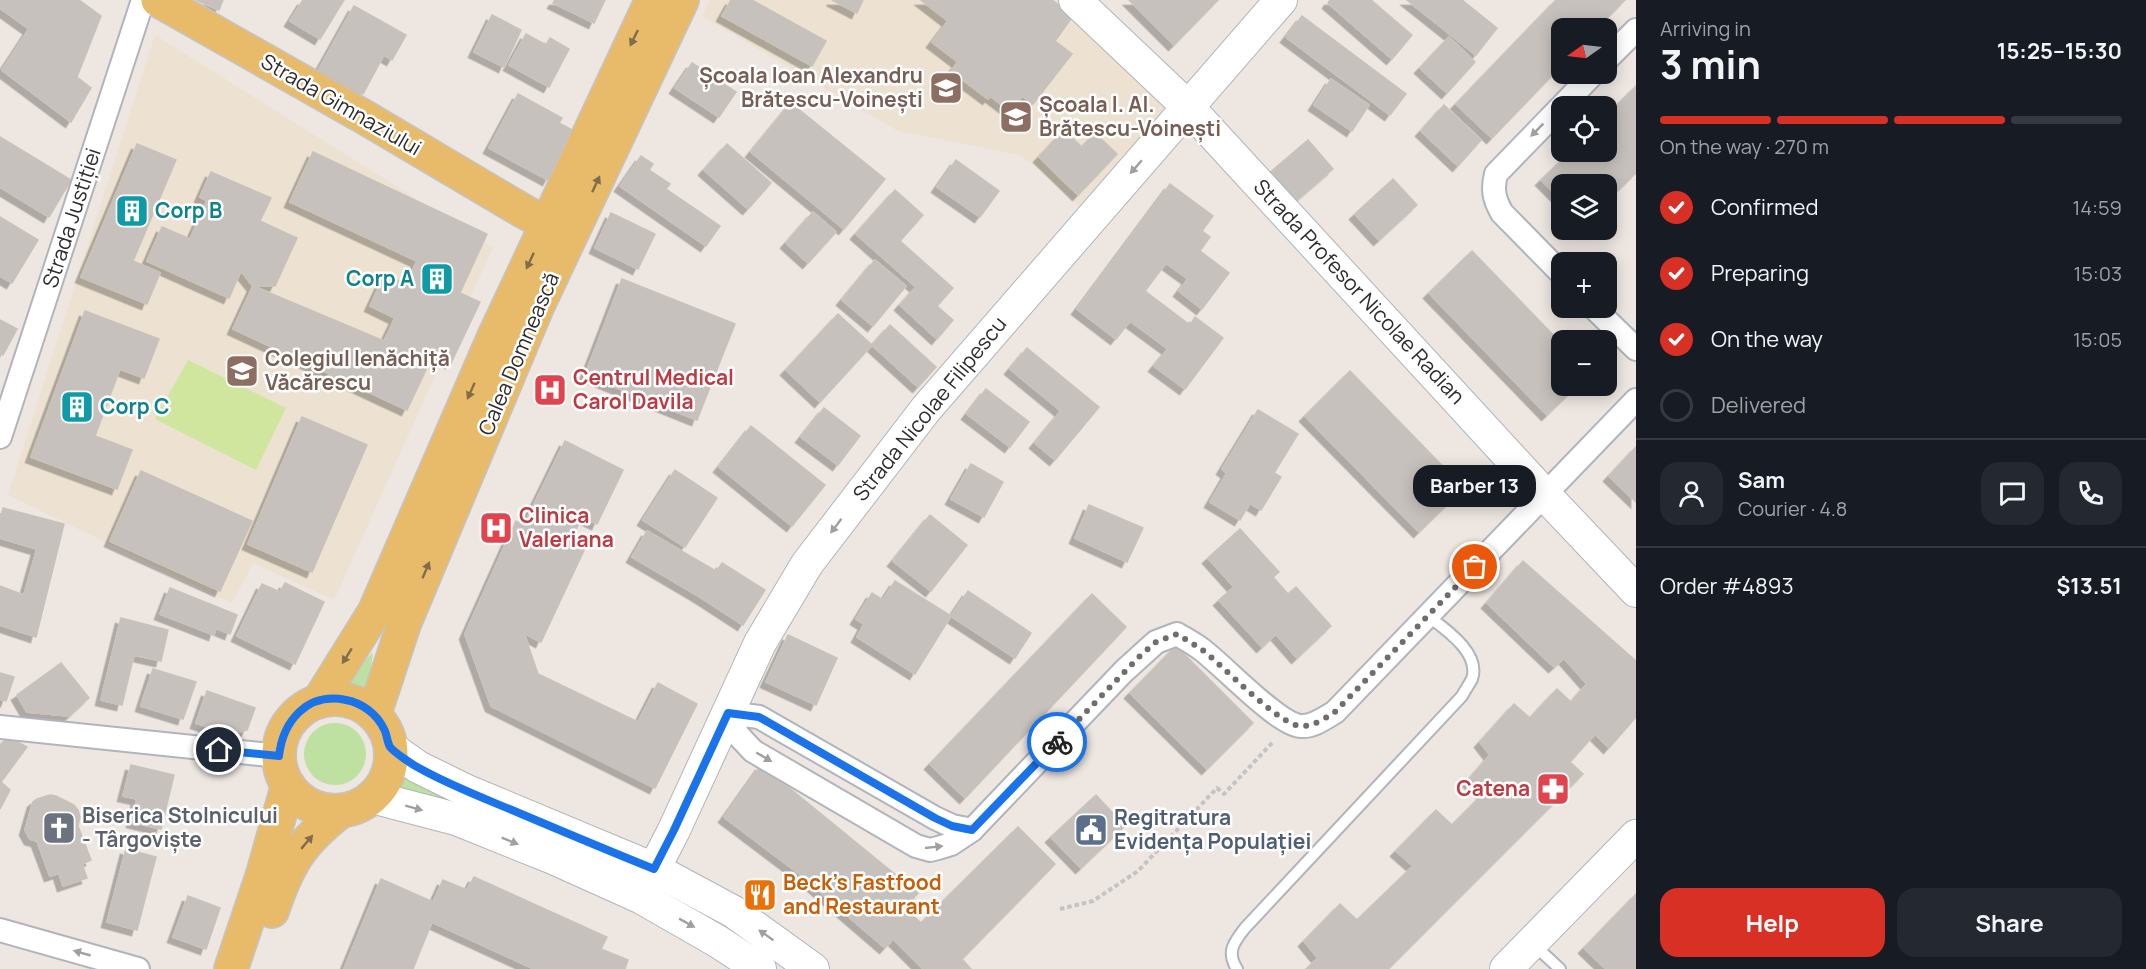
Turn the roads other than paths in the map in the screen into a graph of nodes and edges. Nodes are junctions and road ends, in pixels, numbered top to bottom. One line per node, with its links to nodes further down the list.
1 (143, 0): 16 (street, Strada Justiției)
2 (158, 0): 11 (main road, Strada Gimnaziului)
3 (652, 0): 11 (main road, one-way to 11)
4 (682, 0): 11 (main road, Calea Domnească, one-way to 4)
5 (1075, 0): 10 (street, Strada Profesor Nicolae Radian)
6 (1281, 0): 10 (street, Strada Nicolae Filipescu)
7 (1636, 30): 8 (street)
8 (1617, 49)
9 (1583, 84): 12 (street, one-way to 12)
10 (1188, 107): 17 (street, Strada Profesor Nicolae Radian); 21 (street, Strada Nicolae Filipescu, one-way to 21)
11 (547, 224): 20 (main road, Calea Domnească, one-way to 20); 22 (main road, Calea Domnească, one-way to 11)
12 (1551, 263)
13 (1604, 318): 14 (street)
14 (1636, 350)
15 (1636, 400): 17 (street)
16 (0, 437)
17 (1545, 495): 18 (street, Strada Profesor Nicolae Radian); 19 (street)
18 (1636, 591)
19 (1428, 616): 28 (street); 38 (lane)
20 (319, 701): 22 (main road); 25 (main road)
21 (728, 713): 28 (street); 28 (street, one-way to 28); 30 (street, Strada Nicolae Filipescu)
22 (374, 715): 24 (main road)
23 (0, 727): 25 (street)
24 (390, 747): 26 (main road); 30 (street)
25 (283, 771): 27 (main road); 34 (main road)
26 (372, 797): 27 (main road); 36 (street, one-way to 36)
27 (340, 811): 35 (main road, one-way to 27)
28 (972, 830)
29 (1636, 836): 32 (street)
30 (654, 869): 37 (street, one-way to 30)
31 (0, 930): 33 (street, one-way to 31)
32 (1531, 942): 39 (street); 40 (lane)
33 (138, 969)
34 (231, 969)
35 (253, 969)
36 (760, 969)
37 (813, 969)
38 (1238, 969)
39 (1506, 969)
40 (1560, 969)

